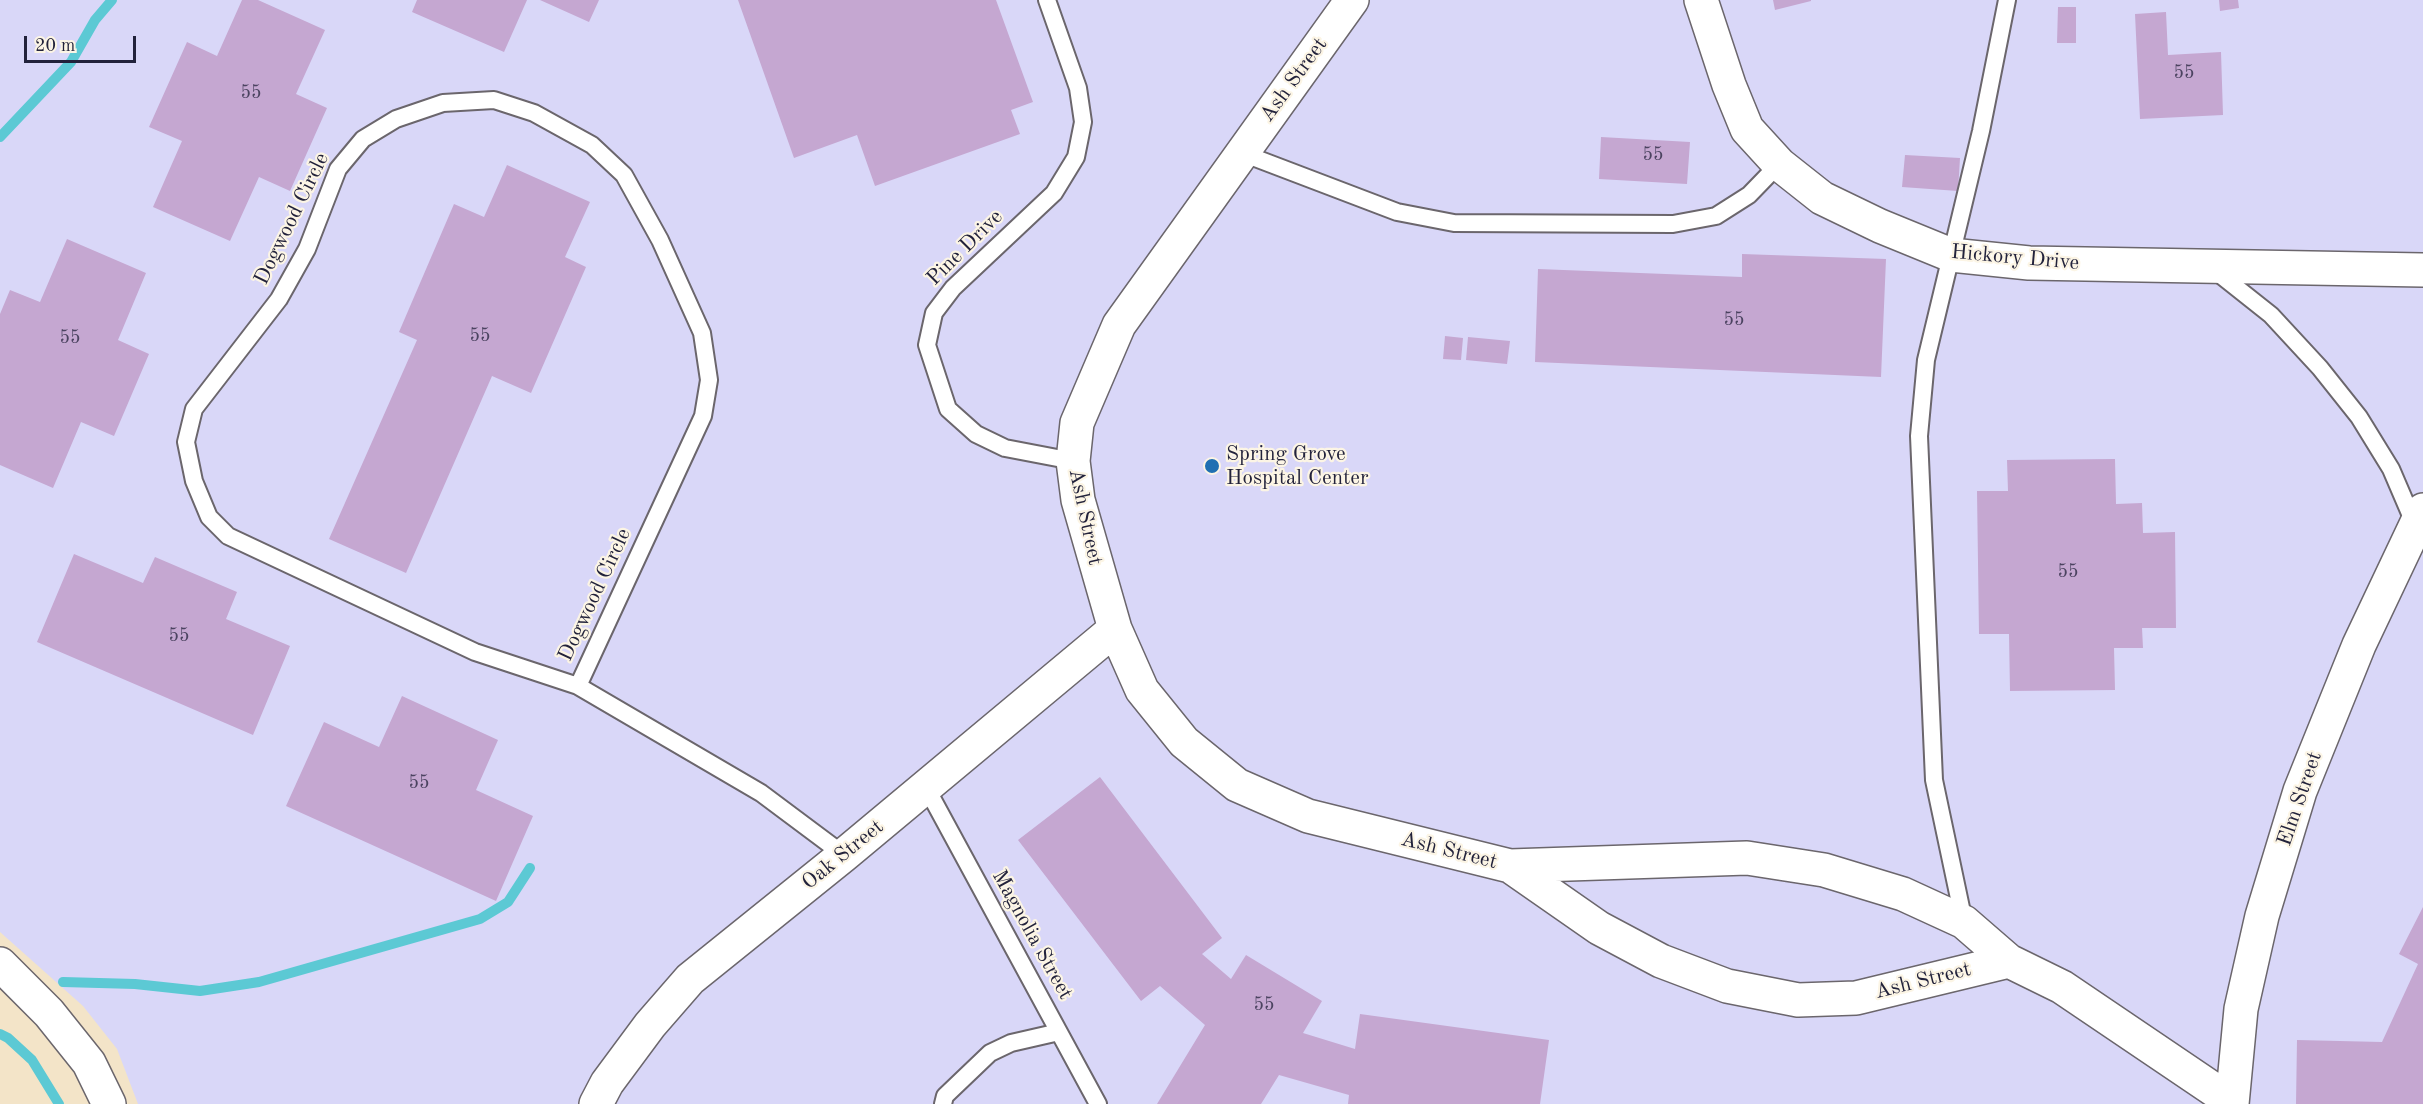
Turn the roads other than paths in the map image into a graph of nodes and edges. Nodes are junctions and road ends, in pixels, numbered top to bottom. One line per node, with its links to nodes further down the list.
1 (1047, 0): 10 (lane, Pine Drive)
2 (1352, 0): 5 (street, Ash Street)
3 (1701, 0): 6 (street, Hickory Drive)
4 (2007, 0): 7 (lane)
5 (1242, 153): 6 (lane); 10 (street, Ash Street)
6 (1779, 164): 7 (street, Hickory Drive)
7 (1951, 255): 8 (street, Hickory Drive); 17 (lane)
8 (2210, 267): 9 (street, Hickory Drive); 11 (lane)
9 (2423, 270)
10 (1072, 461): 12 (street, Ash Street)
11 (2419, 518): 21 (street, Elm Street)
12 (1115, 629): 14 (street, Oak Street); 16 (street, Ash Street)
13 (578, 686): 13 (lane, Dogwood Circle); 15 (lane, Dogwood Circle)
14 (926, 787): 15 (street, Oak Street); 20 (lane, Magnolia Street)
15 (844, 855): 23 (street, Oak Street)
16 (1510, 866): 17 (street, Ash Street); 18 (street, Ash Street)
17 (1964, 922): 18 (street, Ash Street)
18 (2009, 960): 21 (street, Ash Street)
19 (0, 964): 22 (street)
20 (1059, 1032): 24 (lane); 25 (lane, Magnolia Street)
21 (2232, 1103)
22 (109, 1104)
23 (596, 1104)
24 (943, 1104)
25 (1098, 1104)

